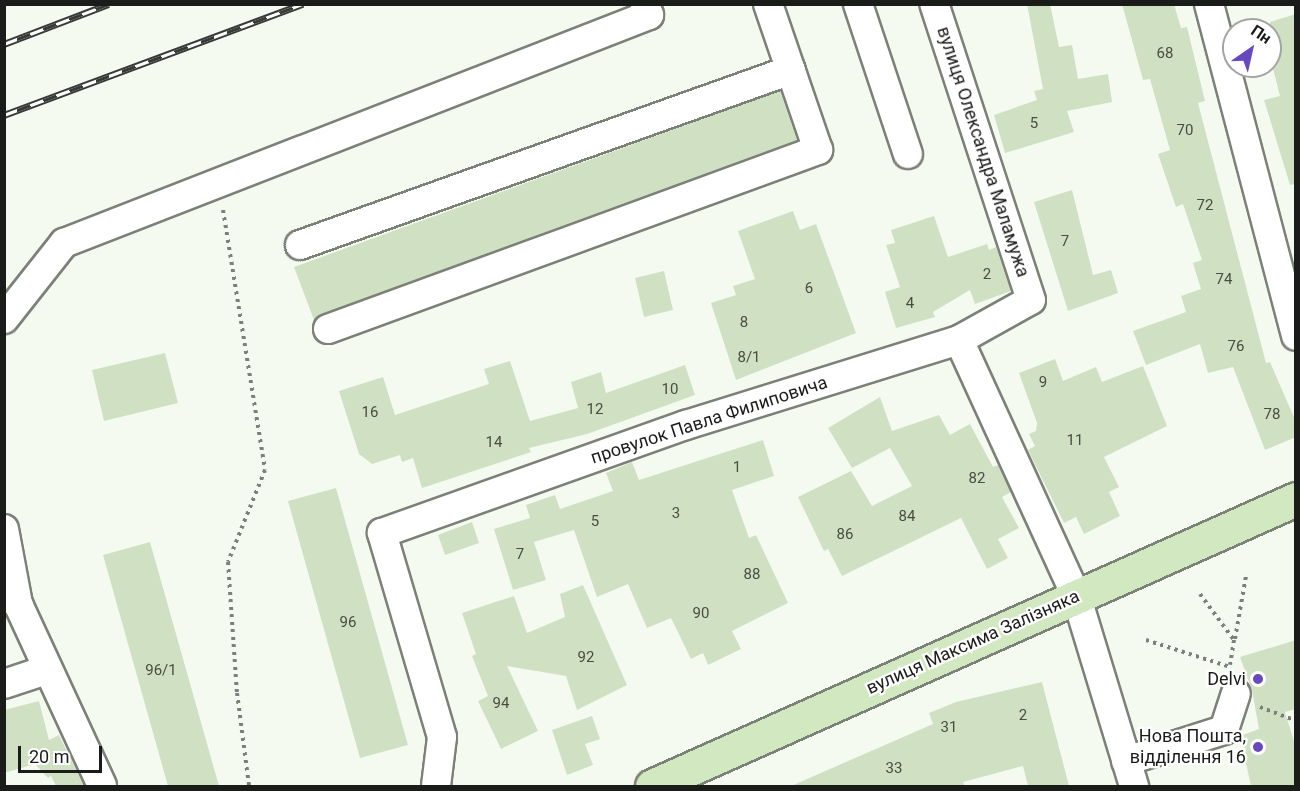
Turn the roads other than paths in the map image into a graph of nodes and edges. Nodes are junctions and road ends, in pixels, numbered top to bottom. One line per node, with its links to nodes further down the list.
1 (645, 4): 10 (street)
2 (768, 4): 6 (street)
3 (858, 4): 7 (street)
4 (934, 4): 9 (street, вулиця Олександра Маламужа)
5 (1209, 4): 12 (street)
6 (791, 70): 8 (street); 11 (street)
7 (908, 154)
8 (300, 245)
9 (1031, 300): 13 (street, провулок Павла Филиповича)
10 (4, 319)
11 (328, 329)
12 (1296, 336)
13 (959, 340): 16 (street); 23 (street, провулок Павла Филиповича)
14 (1296, 499): 16 (main road, вулиця Максима Залізняка)
15 (4, 530): 17 (street)
16 (1076, 595): 21 (street); 24 (main road, вулиця Максима Залізняка)
17 (12, 596): 18 (street)
18 (46, 670): 19 (street); 22 (street)
19 (4, 684)
20 (1236, 694): 21 (street)
21 (1130, 773)
22 (102, 786)
23 (436, 786)
24 (652, 786)

